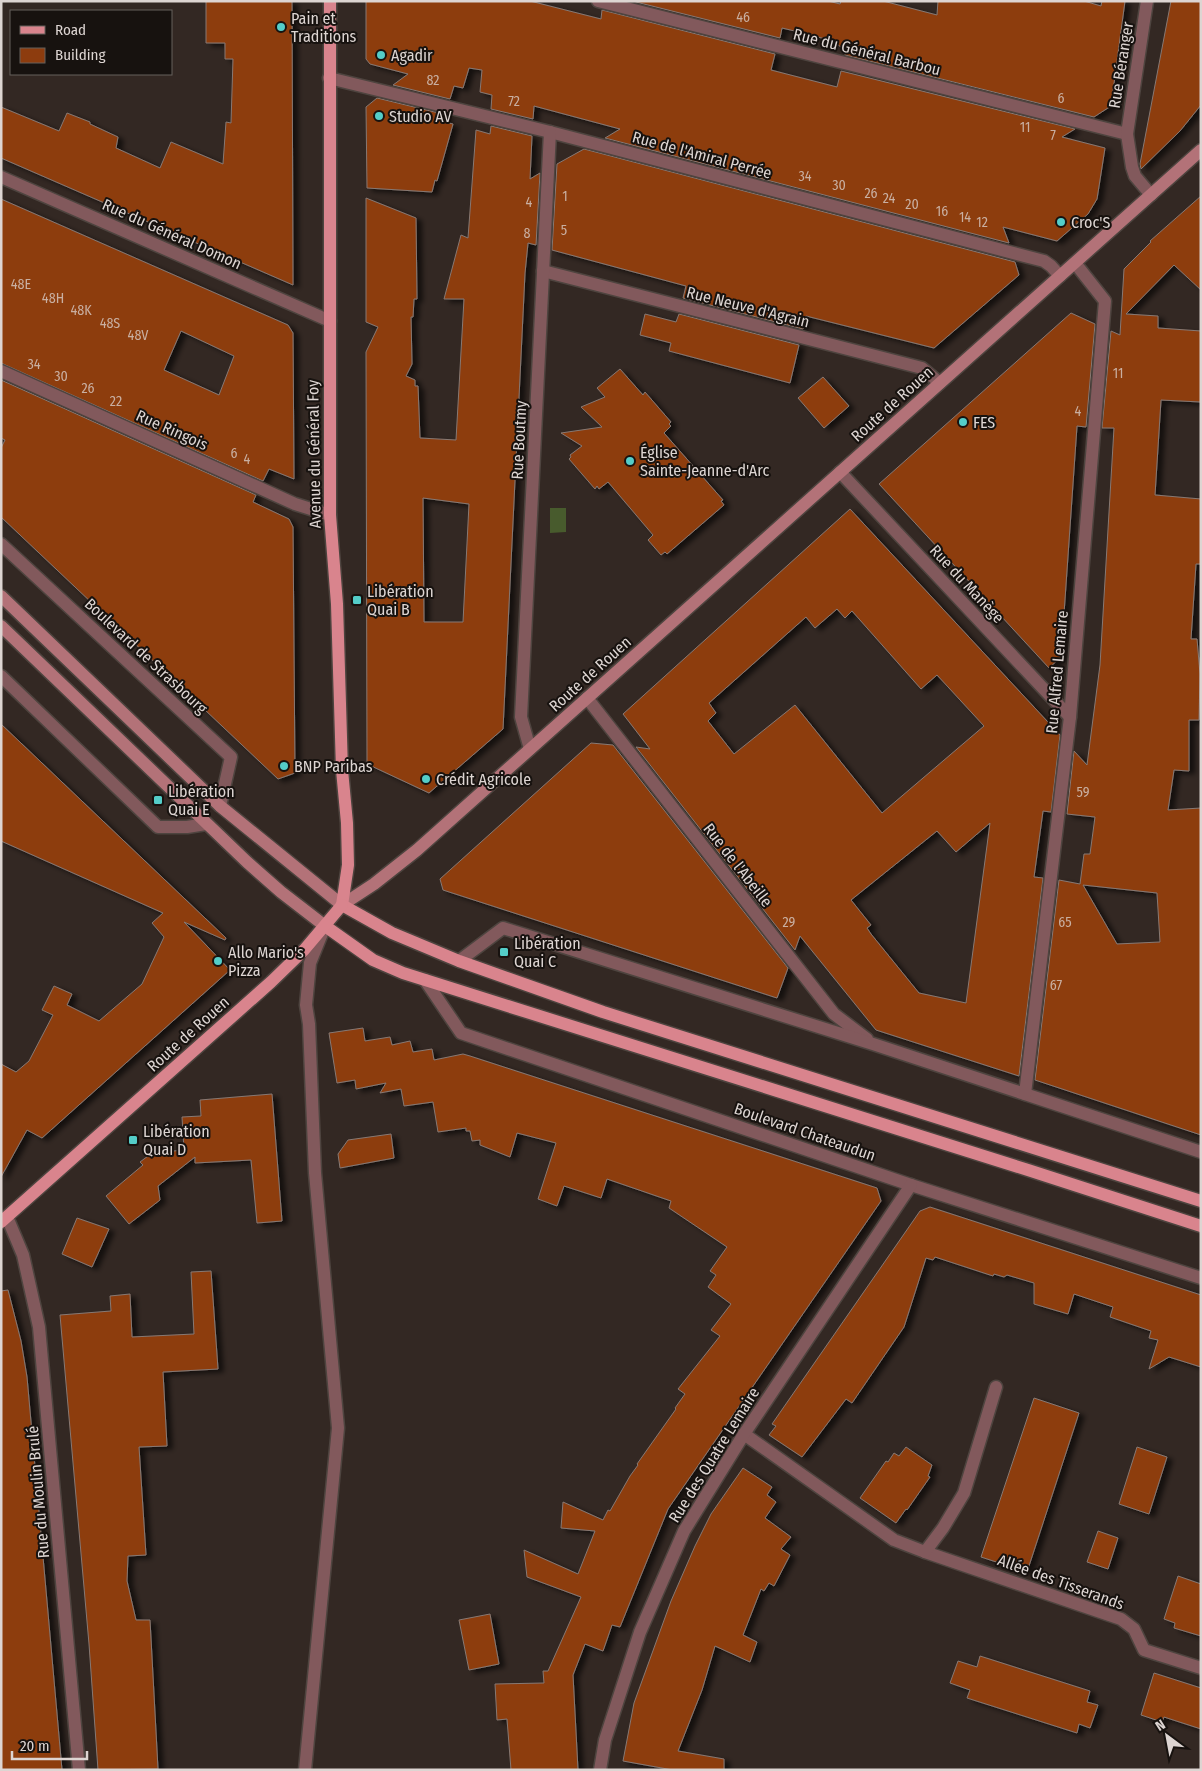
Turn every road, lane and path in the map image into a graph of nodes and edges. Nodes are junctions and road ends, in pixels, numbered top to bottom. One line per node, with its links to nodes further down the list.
1 (330, 1): 4 (main road, Avenue du Général Foy)
2 (598, 1): 6 (street, Rue du Général Barbou)
3 (1147, 1): 6 (street, Rue Béranger)
4 (329, 78): 5 (street, Rue de l'Amiral Perrée); 13 (main road, Avenue du Général Foy)
5 (550, 132): 11 (street, Rue Boutmy); 12 (street, Rue de l'Amiral Perrée)
6 (1127, 134): 9 (street, Rue Béranger)
7 (1201, 150): 9 (main road, Route de Rouen)
8 (1, 177): 13 (street, Rue du Général Domon)
9 (1151, 195): 10 (main road, Route de Rouen)
10 (1075, 263): 12 (main road, Route de Rouen); 23 (street, Rue Alfred Lemaire)
11 (543, 270): 15 (street, Rue Neuve d'Agrain); 24 (street, Rue Boutmy)
12 (1060, 276): 15 (main road, Route de Rouen)
13 (330, 321): 17 (main road, Avenue du Général Foy)
14 (1, 371): 17 (street, Rue Ringois)
15 (940, 383): 16 (main road, Route de Rouen)
16 (840, 472): 22 (main road, Route de Rouen); 23 (street, Rue du Manège)
17 (330, 515): 27 (main road, Avenue du Général Foy)
18 (1, 544): 25 (street, Boulevard de Strasbourg)
19 (1, 596): 25 (main road)
20 (1, 626): 26 (main road)
21 (1, 676): 26 (street)
22 (587, 698): 24 (main road, Route de Rouen); 31 (street, Rue de l'Abeille)
23 (1070, 717): 32 (street, Rue Alfred Lemaire)
24 (530, 749): 27 (main road, Route de Rouen)
25 (220, 806): 27 (main road)
26 (206, 824): 28 (main road)
27 (342, 905): 28 (main road, Route de Rouen); 29 (main road)
28 (325, 926): 30 (main road, Boulevard Chateaudun); 36 (main road, Route de Rouen); 44 (street)
29 (459, 961): 31 (street); 35 (main road)
30 (425, 980): 34 (street, Boulevard Chateaudun); 37 (main road, Boulevard Chateaudun)
31 (873, 1044): 32 (street)
32 (1025, 1094): 33 (street)
33 (1201, 1152)
34 (911, 1185): 38 (street, Boulevard Chateaudun); 40 (street, Rue des Quatre Lemaire)
35 (1201, 1201)
36 (4, 1219): 43 (street, Rue du Moulin Brulé)
37 (1201, 1226)
38 (1201, 1278)
39 (996, 1387): 41 (street)
40 (744, 1434): 41 (street, Allée des Tisserands); 45 (street, Rue des Quatre Lemaire)
41 (925, 1552): 42 (street, Allée des Tisserands)
42 (1201, 1668)
43 (79, 1770)
44 (305, 1770)
45 (600, 1770)

